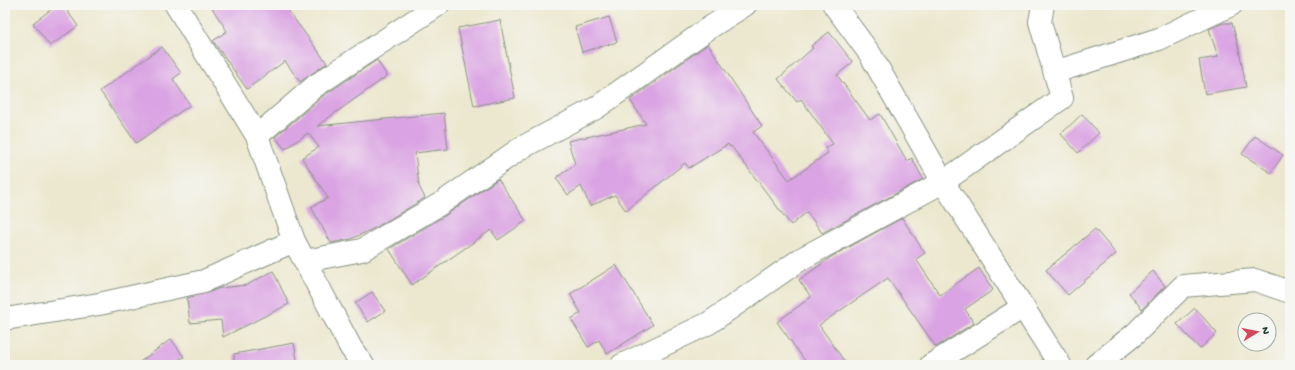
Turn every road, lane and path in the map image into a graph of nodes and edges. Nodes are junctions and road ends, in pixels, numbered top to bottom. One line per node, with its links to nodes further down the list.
1 (176, 5): 8 (street)
2 (438, 5): 8 (street)
3 (745, 5): 11 (street)
4 (834, 5): 9 (street)
5 (1043, 5): 7 (street)
6 (1231, 5): 7 (street)
7 (1055, 72): 9 (street)
8 (257, 136): 10 (street)
9 (943, 182): 13 (street); 16 (street)
10 (294, 241): 11 (street); 14 (street)
11 (305, 261): 15 (street)
12 (1290, 292): 19 (street)
13 (1023, 307): 17 (street); 18 (street)
14 (5, 319)
15 (364, 365)
16 (622, 365)
17 (931, 365)
18 (1060, 365)
19 (1096, 365)

